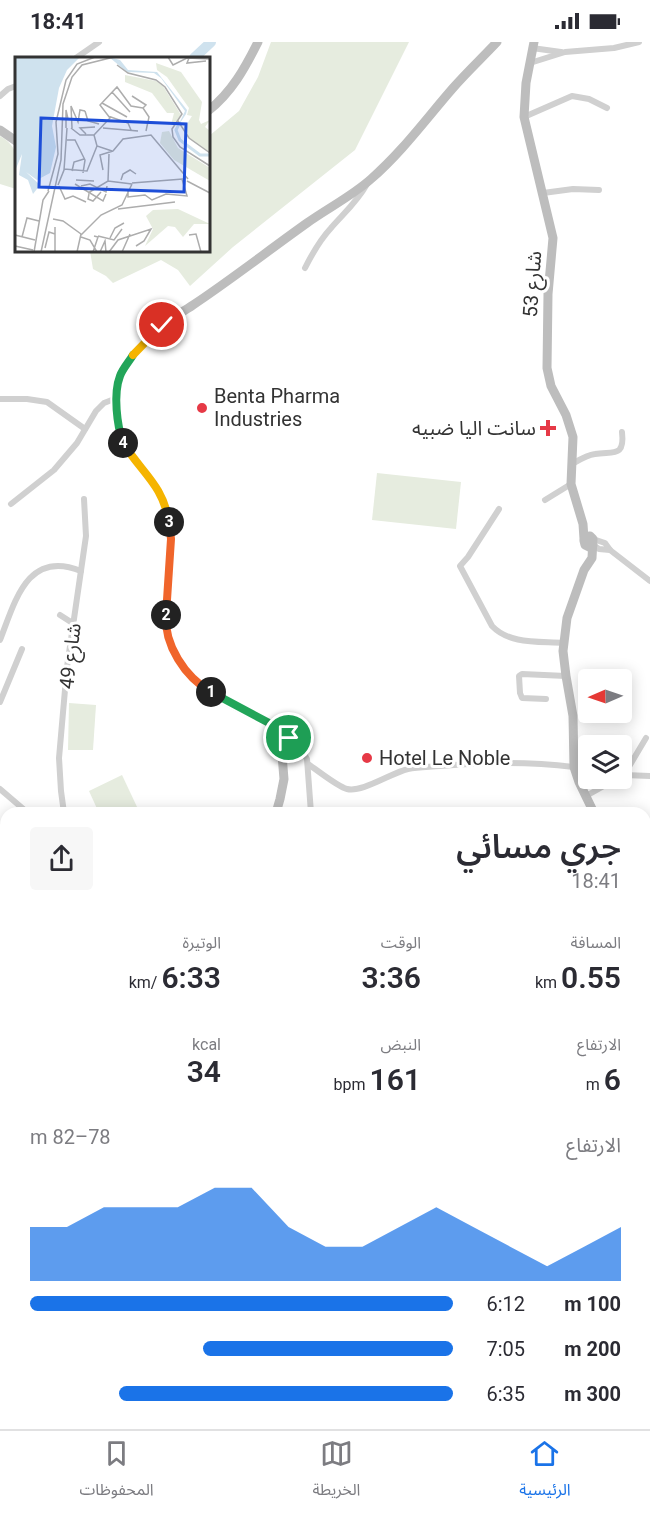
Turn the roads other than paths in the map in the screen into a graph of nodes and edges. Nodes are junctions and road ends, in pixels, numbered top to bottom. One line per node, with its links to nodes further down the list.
1 (99, 42): 7 (street)
2 (258, 42): 12 (street)
3 (497, 42): 16 (street)
4 (639, 42): 6 (street)
5 (533, 44): 6 (street); 8 (street, شارع 53)
6 (565, 52): 8 (street)
7 (77, 57)
8 (530, 63): 13 (street, شارع 53)
9 (15, 86): 10 (street)
10 (0, 96)
11 (607, 108): 13 (street)
12 (210, 109)
13 (524, 117): 18 (street, شارع 53)
14 (0, 130): 15 (street)
15 (15, 140)
16 (369, 181): 19 (street); 20 (street)
17 (599, 190): 18 (street)
18 (543, 193): 24 (street, شارع 53)
19 (304, 268)
20 (117, 398): 22 (street); 46 (street)
21 (0, 399): 22 (street)
22 (85, 429): 28 (street)
23 (621, 432): 24 (street)
24 (572, 464): 25 (street, شارع 53)
25 (572, 484): 27 (street); 30 (street, شارع 53)
26 (84, 499): 33 (street, شارع 49)
27 (545, 500)
28 (11, 504)
29 (499, 509): 40 (street)
30 (592, 543): 31 (street); 31 (street); 32 (street, شارع 53); 32 (street, شارع 53)
31 (610, 550): 34 (street)
32 (584, 570): 40 (street, شارع 53)
33 (81, 571): 38 (street, شارع 49); 39 (street)
34 (639, 573): 35 (street); 36 (street)
35 (650, 576)
36 (650, 581)
37 (60, 615): 38 (street)
38 (74, 624): 56 (street, شارع 49)
39 (0, 640)
40 (564, 643): 42 (street, شارع 53)
41 (22, 649): 44 (street)
42 (566, 676): 43 (street); 48 (street, شارع 53)
43 (546, 699)
44 (0, 702)
45 (646, 738): 47 (street)
46 (284, 739): 49 (street); 57 (street)
47 (632, 760)
48 (574, 763): 49 (street); 54 (street, شارع 53)
49 (308, 764): 58 (street)
50 (650, 776): 51 (street)
51 (632, 777)
52 (0, 789): 55 (street)
53 (599, 789): 54 (street)
54 (586, 796): 59 (street, شارع 53)
55 (21, 807)
56 (63, 807)
57 (278, 807)
58 (311, 807)
59 (591, 807)

